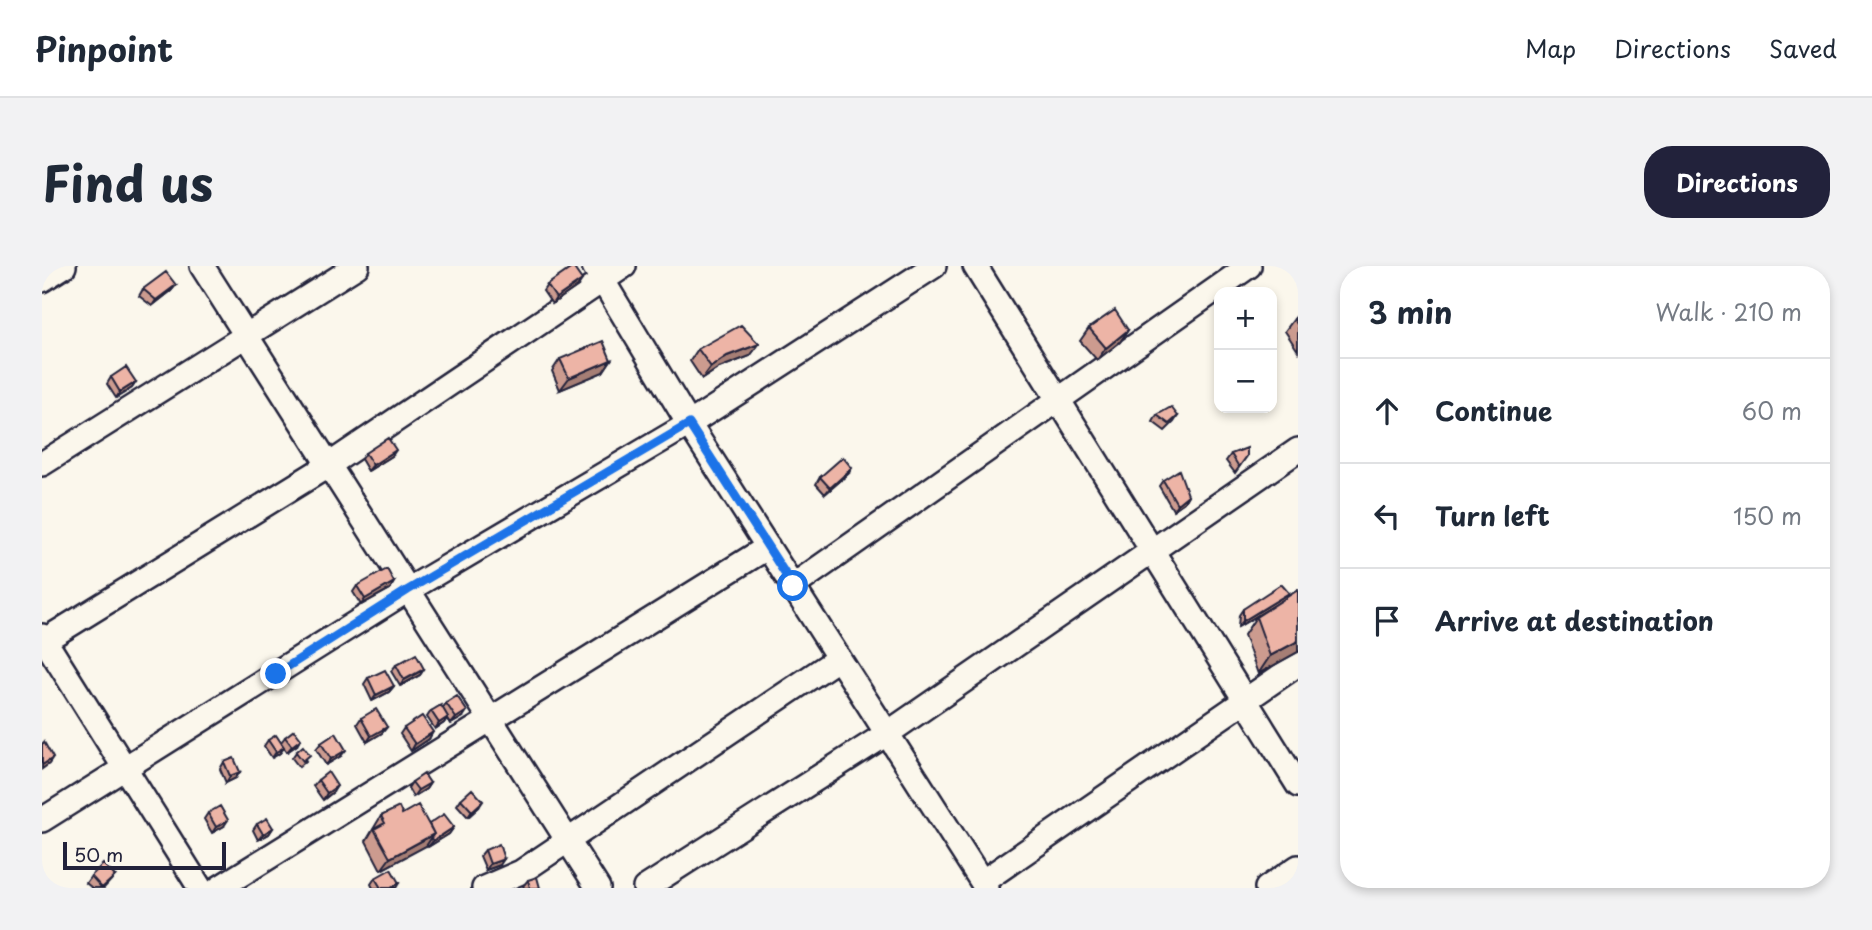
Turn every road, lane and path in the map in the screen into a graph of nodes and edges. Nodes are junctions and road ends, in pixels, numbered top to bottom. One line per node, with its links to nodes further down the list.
1 (64, 266): 9 (street)
2 (202, 266): 10 (street)
3 (357, 266): 10 (street)
4 (624, 266): 8 (street)
5 (933, 266): 12 (street)
6 (975, 266): 11 (street)
7 (1249, 266): 11 (street)
8 (599, 273): 12 (street); 15 (street)
9 (42, 280)
10 (246, 335): 14 (street); 15 (street)
11 (1058, 400): 17 (street); 18 (street)
12 (689, 424): 16 (street); 19 (street)
13 (1298, 450): 17 (street)
14 (42, 464)
15 (329, 465): 19 (street); 20 (street)
16 (768, 547): 18 (street); 24 (street)
17 (1152, 550): 23 (street); 25 (street)
18 (793, 586): 21 (street)
19 (408, 590): 24 (street); 26 (street)
20 (43, 639): 26 (street)
21 (839, 658): 25 (street); 29 (street)
22 (1298, 664): 23 (street)
23 (1246, 701): 27 (street); 31 (street)
24 (490, 719): 29 (street); 33 (street)
25 (888, 733): 31 (street); 36 (street)
26 (125, 768): 28 (street); 32 (street)
27 (1298, 785)
28 (42, 820)
29 (567, 840): 34 (street); 35 (street)
30 (1298, 867): 37 (street)
31 (984, 885)
32 (200, 888)
33 (219, 888)
34 (484, 888)
35 (598, 888)
36 (645, 888)
37 (1267, 888)

